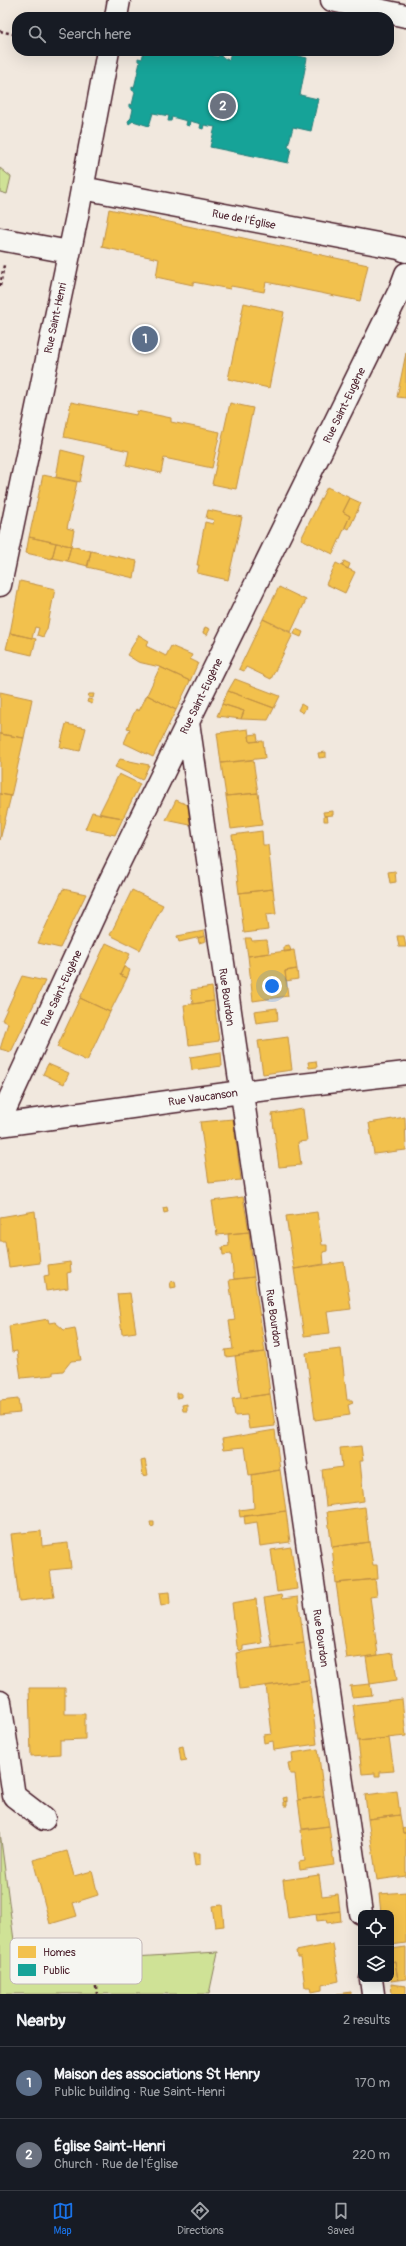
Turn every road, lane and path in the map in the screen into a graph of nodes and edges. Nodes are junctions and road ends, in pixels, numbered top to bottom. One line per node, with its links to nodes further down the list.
1 (119, 0): 3 (street)
2 (332, 0): 4 (street)
3 (117, 12)
4 (388, 12)
5 (394, 13): 6 (street)
6 (406, 16)
7 (0, 31): 8 (path)
8 (12, 34)
9 (107, 56): 10 (street, Rue Saint-Henri)
10 (82, 188): 12 (street, Rue de l'Église); 13 (street, Rue Saint-Henri)
11 (0, 240): 13 (street)
12 (406, 251)
13 (69, 252): 15 (street, Rue Saint-Henri)
14 (406, 274): 16 (street, Rue Saint-Eugène)
15 (0, 586)
16 (188, 722): 18 (street, Rue Bourdon); 19 (street, Rue Saint-Eugène)
17 (406, 1073): 18 (street, Rue Vaucanson)
18 (241, 1092): 20 (street, Rue Vaucanson); 23 (street, Rue Bourdon)
19 (0, 1120)
20 (0, 1125)
21 (0, 1702): 22 (street)
22 (44, 1819)
23 (361, 1910)
24 (371, 1982): 27 (street)
25 (96, 1984): 26 (path)
26 (97, 1994)
27 (373, 1994)

